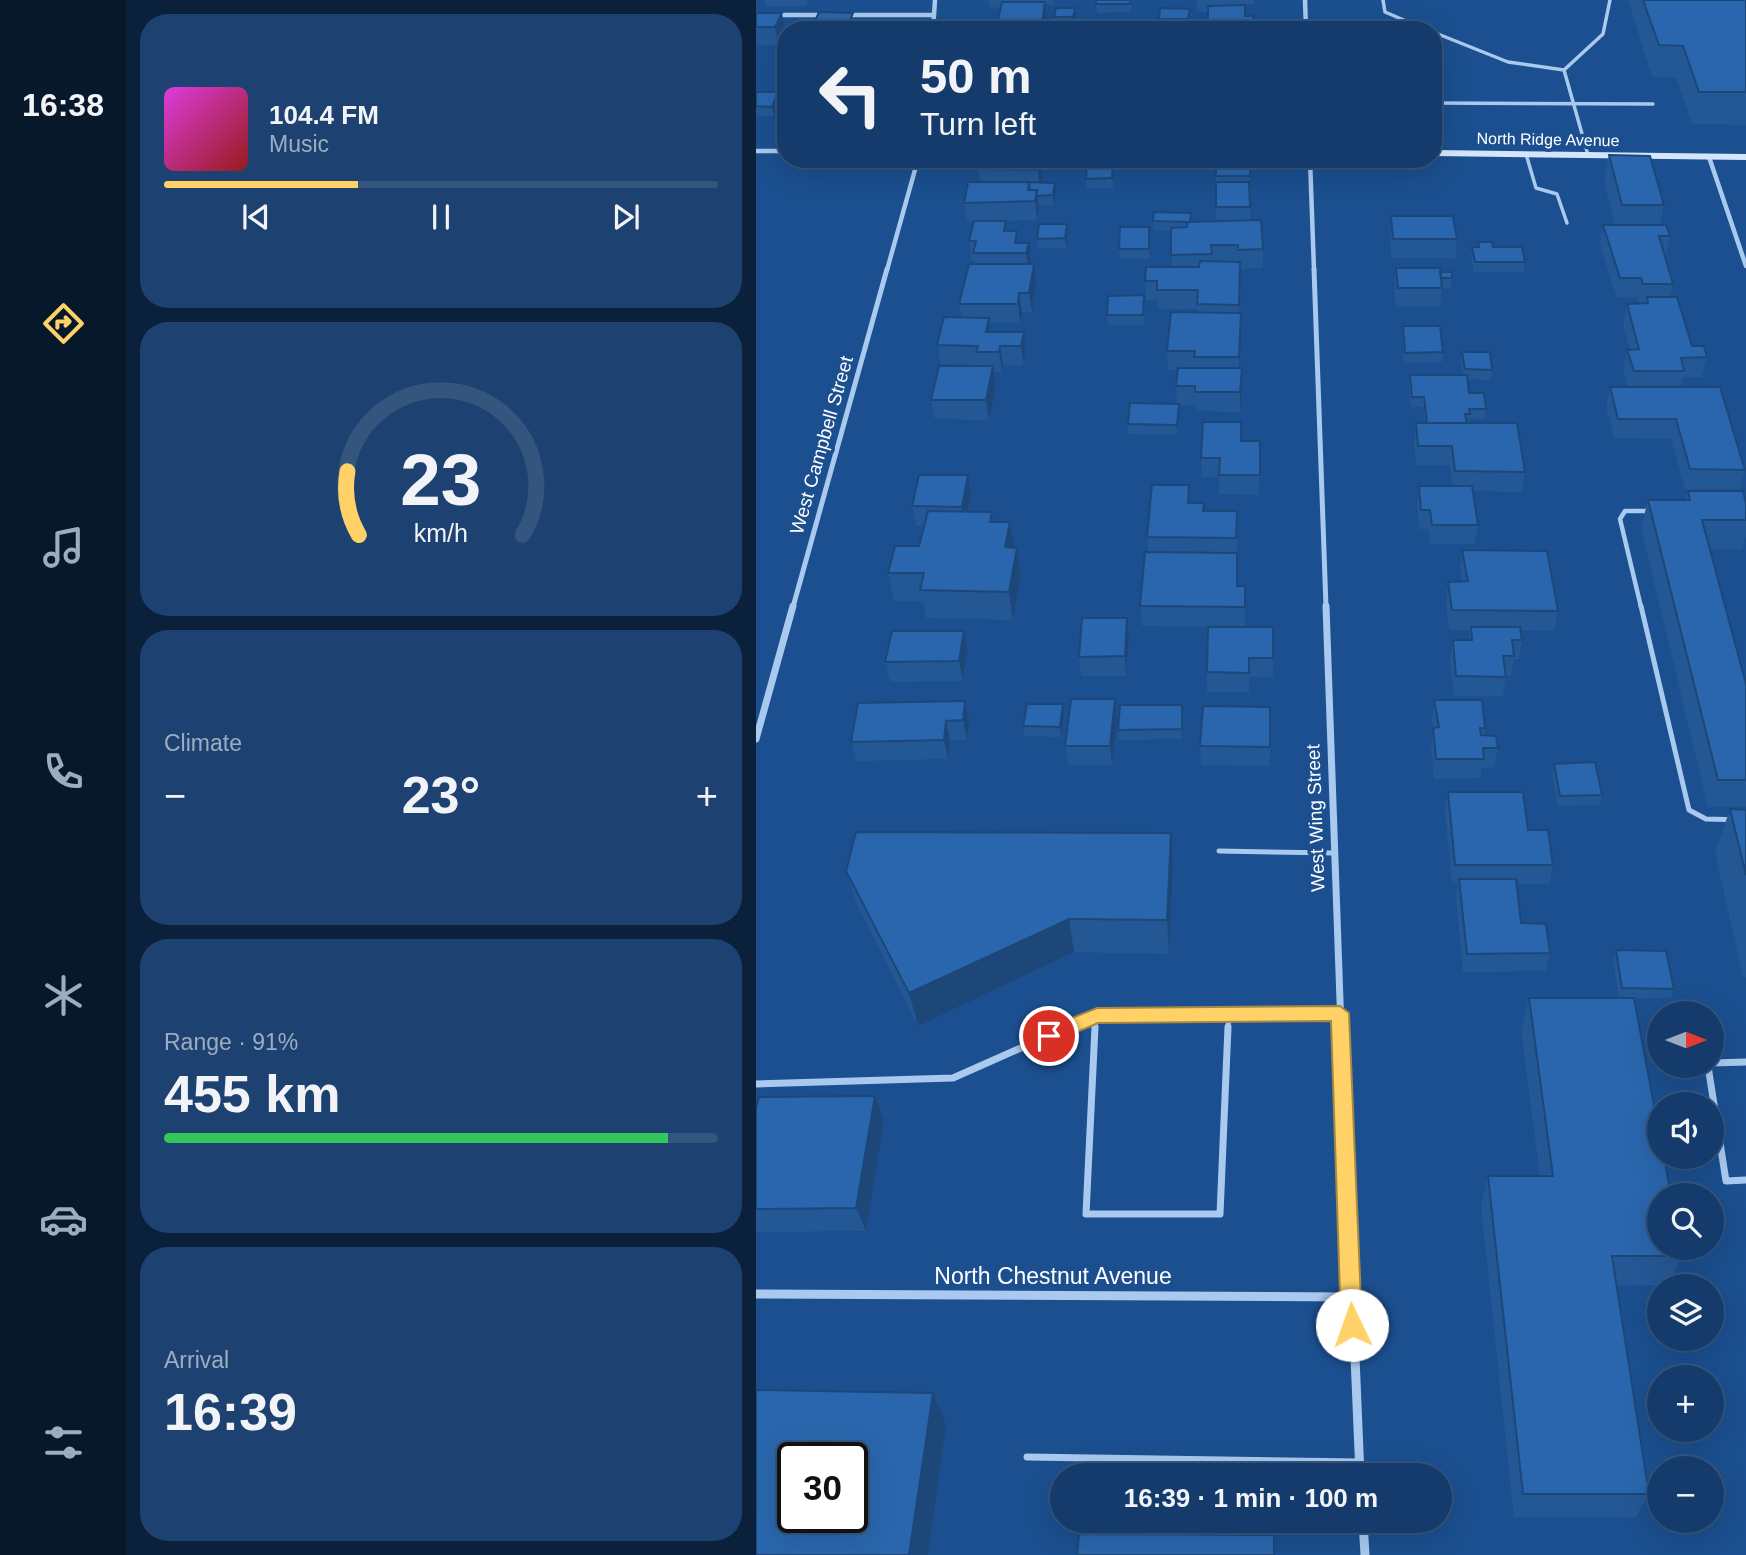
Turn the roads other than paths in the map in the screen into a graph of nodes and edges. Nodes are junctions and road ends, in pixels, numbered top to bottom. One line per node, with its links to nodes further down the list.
1 (935, 0): 6 (street)
2 (1305, 0): 8 (street)
3 (1383, 0): 9 (lane)
4 (1610, 0): 11 (lane)
5 (756, 15): 6 (street)
6 (934, 15): 7 (street)
7 (934, 21)
8 (1306, 21)
9 (1406, 21)
10 (1442, 36): 11 (lane)
11 (1564, 70): 13 (lane)
12 (1442, 103): 13 (lane)
13 (1574, 104): 14 (lane); 19 (lane)
14 (1653, 104)
15 (756, 151): 16 (street)
16 (777, 151)
17 (1442, 153): 18 (street, North Ridge Avenue)
18 (1526, 154): 19 (street, North Ridge Avenue); 24 (lane)
19 (1588, 155): 20 (street, North Ridge Avenue)
20 (1709, 157): 21 (street, North Ridge Avenue); 25 (street)
21 (1746, 157)
22 (915, 168): 27 (street, West Campbell Street)
23 (1310, 168): 31 (street, West Wing Street)
24 (1567, 223)
25 (1745, 262)
26 (1666, 511): 29 (lane)
27 (759, 717): 28 (street, West Campbell Street)
28 (756, 739)
29 (1746, 820)
30 (1219, 851): 31 (lane)
31 (1334, 853): 32 (street, West Wing Street)
32 (1340, 1013): 33 (lane); 41 (street, West Wing Street)
33 (1229, 1014): 34 (lane); 34 (lane)
34 (1097, 1015): 38 (lane)
35 (1746, 1062): 36 (lane)
36 (1724, 1063)
37 (1712, 1078): 39 (lane)
38 (756, 1084)
39 (1746, 1180)
40 (756, 1294): 41 (street, North Chestnut Avenue)
41 (1350, 1297): 43 (street, West Wing Street)
42 (1027, 1457): 43 (lane)
43 (1360, 1462)
44 (1364, 1533): 45 (street)
45 (1365, 1555)

